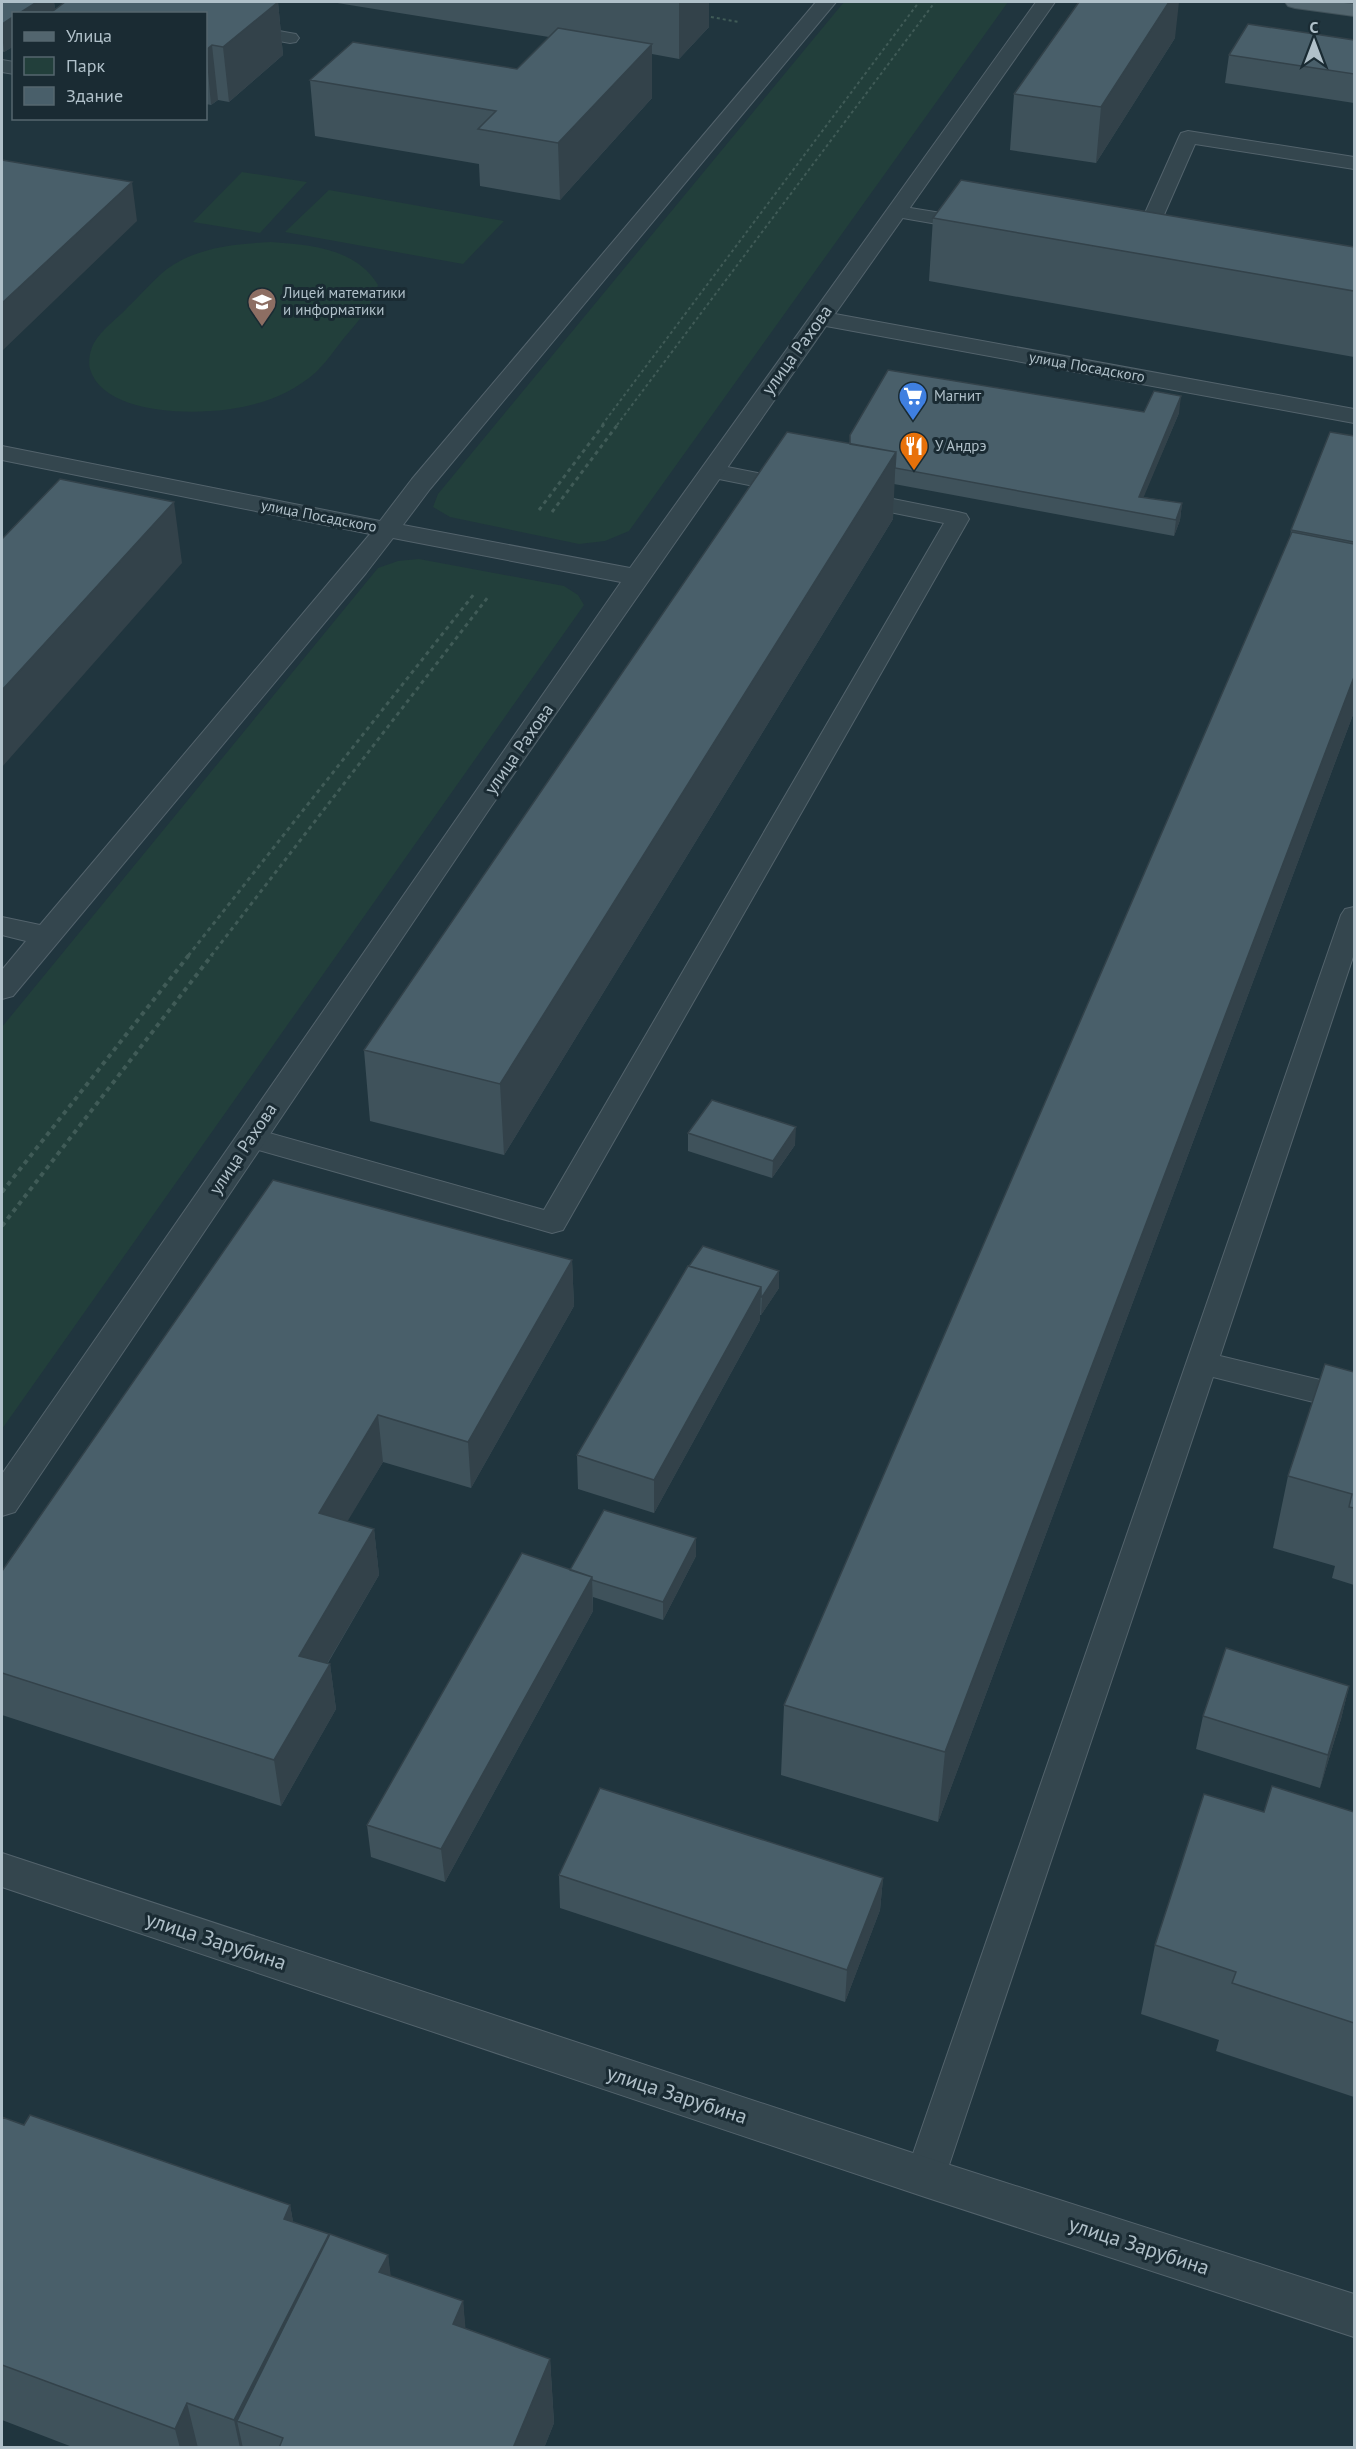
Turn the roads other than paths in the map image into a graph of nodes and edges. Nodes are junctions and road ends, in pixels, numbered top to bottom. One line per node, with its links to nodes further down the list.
1 (826, 2): 17 (street)
2 (1044, 2): 8 (street, улица Рахова)
3 (1295, 2): 4 (main road)
4 (1354, 10)
5 (207, 23): 6 (lane)
6 (291, 38)
7 (1354, 163): 11 (lane)
8 (898, 212): 9 (lane); 13 (street, улица Рахова)
9 (989, 227)
10 (1115, 248): 11 (lane)
11 (1138, 252): 12 (lane)
12 (1161, 255)
13 (820, 318): 14 (street, улица Посадского); 16 (street, улица Рахова)
14 (1354, 416)
15 (2, 453): 17 (street, улица Посадского)
16 (712, 471): 18 (street, улица Рахова); 23 (lane)
17 (387, 530): 18 (street, улица Посадского); 21 (street)
18 (637, 577): 23 (street, улица Рахова)
19 (1354, 915): 24 (lane)
20 (2, 926): 21 (street)
21 (46, 936): 22 (street)
22 (2, 989)
23 (250, 1138): 26 (street, улица Рахова)
24 (1203, 1363): 25 (lane); 28 (lane)
25 (1354, 1400)
26 (2, 1502)
27 (2, 1870): 28 (street, улица Зарубина)
28 (925, 2177): 29 (street, улица Зарубина)
29 (1354, 2316)

